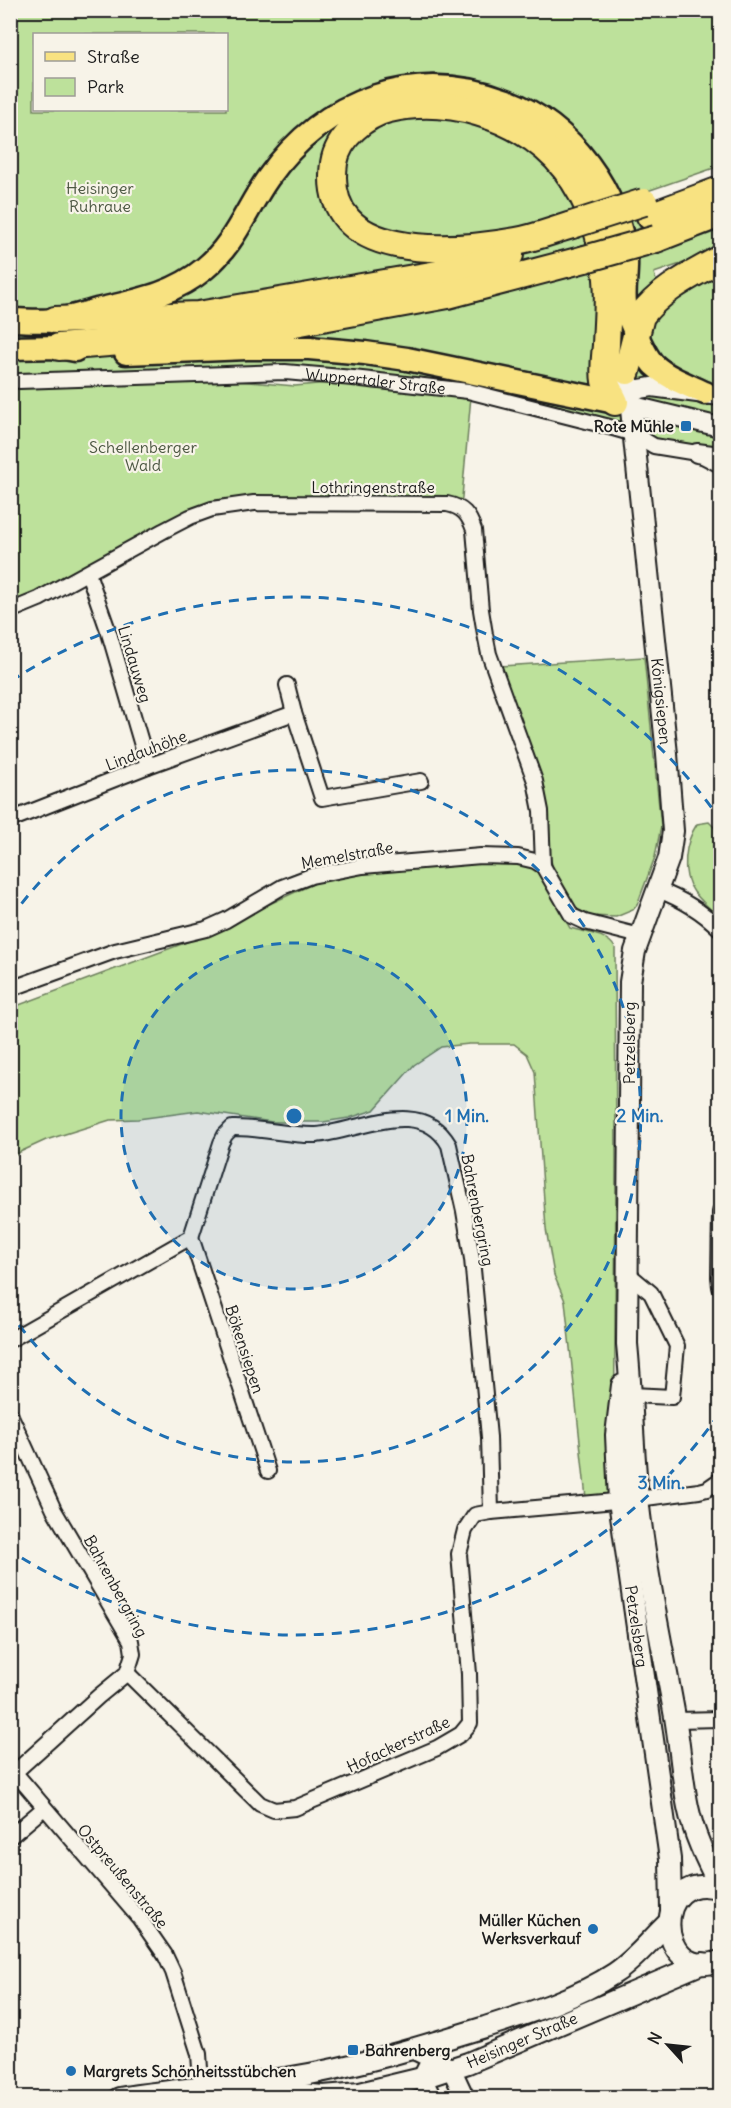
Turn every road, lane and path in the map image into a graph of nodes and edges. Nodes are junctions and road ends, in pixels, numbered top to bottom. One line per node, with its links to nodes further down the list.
1 (717, 200): 2 (highway); 2 (highway)
2 (650, 219): 3 (highway, bridge); 3 (highway, bridge)
3 (579, 240): 7 (highway); 9 (highway); 12 (highway)
4 (720, 259): 8 (highway)
5 (626, 308): 7 (main road); 8 (main road); 12 (main road)
6 (10, 320): 7 (main road)
7 (55, 320)
8 (637, 332): 12 (highway); 13 (main road)
9 (59, 347): 10 (main road); 12 (main road)
10 (10, 348)
11 (19, 381): 15 (street, Wuppertaler Straße)
12 (625, 393): 13 (street); 14 (street); 15 (main road, Königsiepen)
13 (713, 394)
14 (720, 427)
15 (634, 434): 16 (street, Wuppertaler Straße); 27 (main road, Königsiepen)
16 (697, 453): 17 (street); 18 (street, Wuppertaler Straße)
17 (720, 456)
18 (720, 465)
19 (88, 573): 20 (street, Lothringenstraße); 23 (street, Lindauweg); 26 (street, Lothringenstraße)
20 (10, 611)
21 (287, 685): 22 (street)
22 (294, 713): 23 (street, Lindauhöhe); 24 (street)
23 (148, 766): 25 (street, Lindauhöhe)
24 (421, 781)
25 (10, 820)
26 (543, 866): 29 (street); 30 (street, Memelstraße)
27 (658, 890): 28 (street); 29 (main road, Petzelsberg)
28 (720, 930)
29 (640, 936): 33 (main road, Petzelsberg)
30 (10, 990)
31 (720, 1212): 34 (street)
32 (190, 1237): 35 (street); 39 (street, Bökensiepen); 42 (street, Bahrenbergring)
33 (627, 1273): 36 (main road, Petzelsberg); 37 (street)
34 (720, 1287)
35 (10, 1340)
36 (627, 1344): 37 (main road, Petzelsberg); 41 (main road, Petzelsberg)
37 (632, 1395): 41 (main road, Petzelsberg)
38 (10, 1414): 43 (street, Bahrenbergring)
39 (268, 1472)
40 (720, 1480): 41 (street, Hofackerstraße)
41 (629, 1500): 42 (street, Hofackerstraße); 45 (main road, Petzelsberg); 50 (main road, Petzelsberg)
42 (491, 1512): 43 (street, Hofackerstraße)
43 (128, 1673): 46 (street)
44 (720, 1719): 45 (street)
45 (676, 1720): 49 (main road, Petzelsberg)
46 (13, 1770): 47 (street, Ostpreußenstraße)
47 (44, 1808): 48 (street); 57 (street, Ostpreußenstraße)
48 (10, 1837)
49 (720, 1888): 50 (main road, Heisinger Straße)
50 (670, 1916): 51 (main road, Heisinger Straße); 52 (main road, Heisinger Straße)
51 (712, 1962): 55 (main road, Heisinger Straße)
52 (443, 2041): 53 (main road, Heisinger Straße); 54 (street)
53 (414, 2050): 54 (street); 57 (main road, Heisinger Straße)
54 (432, 2059): 55 (street); 56 (street)
55 (451, 2068): 56 (main road, Heisinger Straße); 60 (street)
56 (422, 2078): 57 (main road, Heisinger Straße); 59 (street)
57 (202, 2093): 58 (main road, Heisinger Straße)
58 (119, 2097)
59 (432, 2097)
60 (465, 2097)

